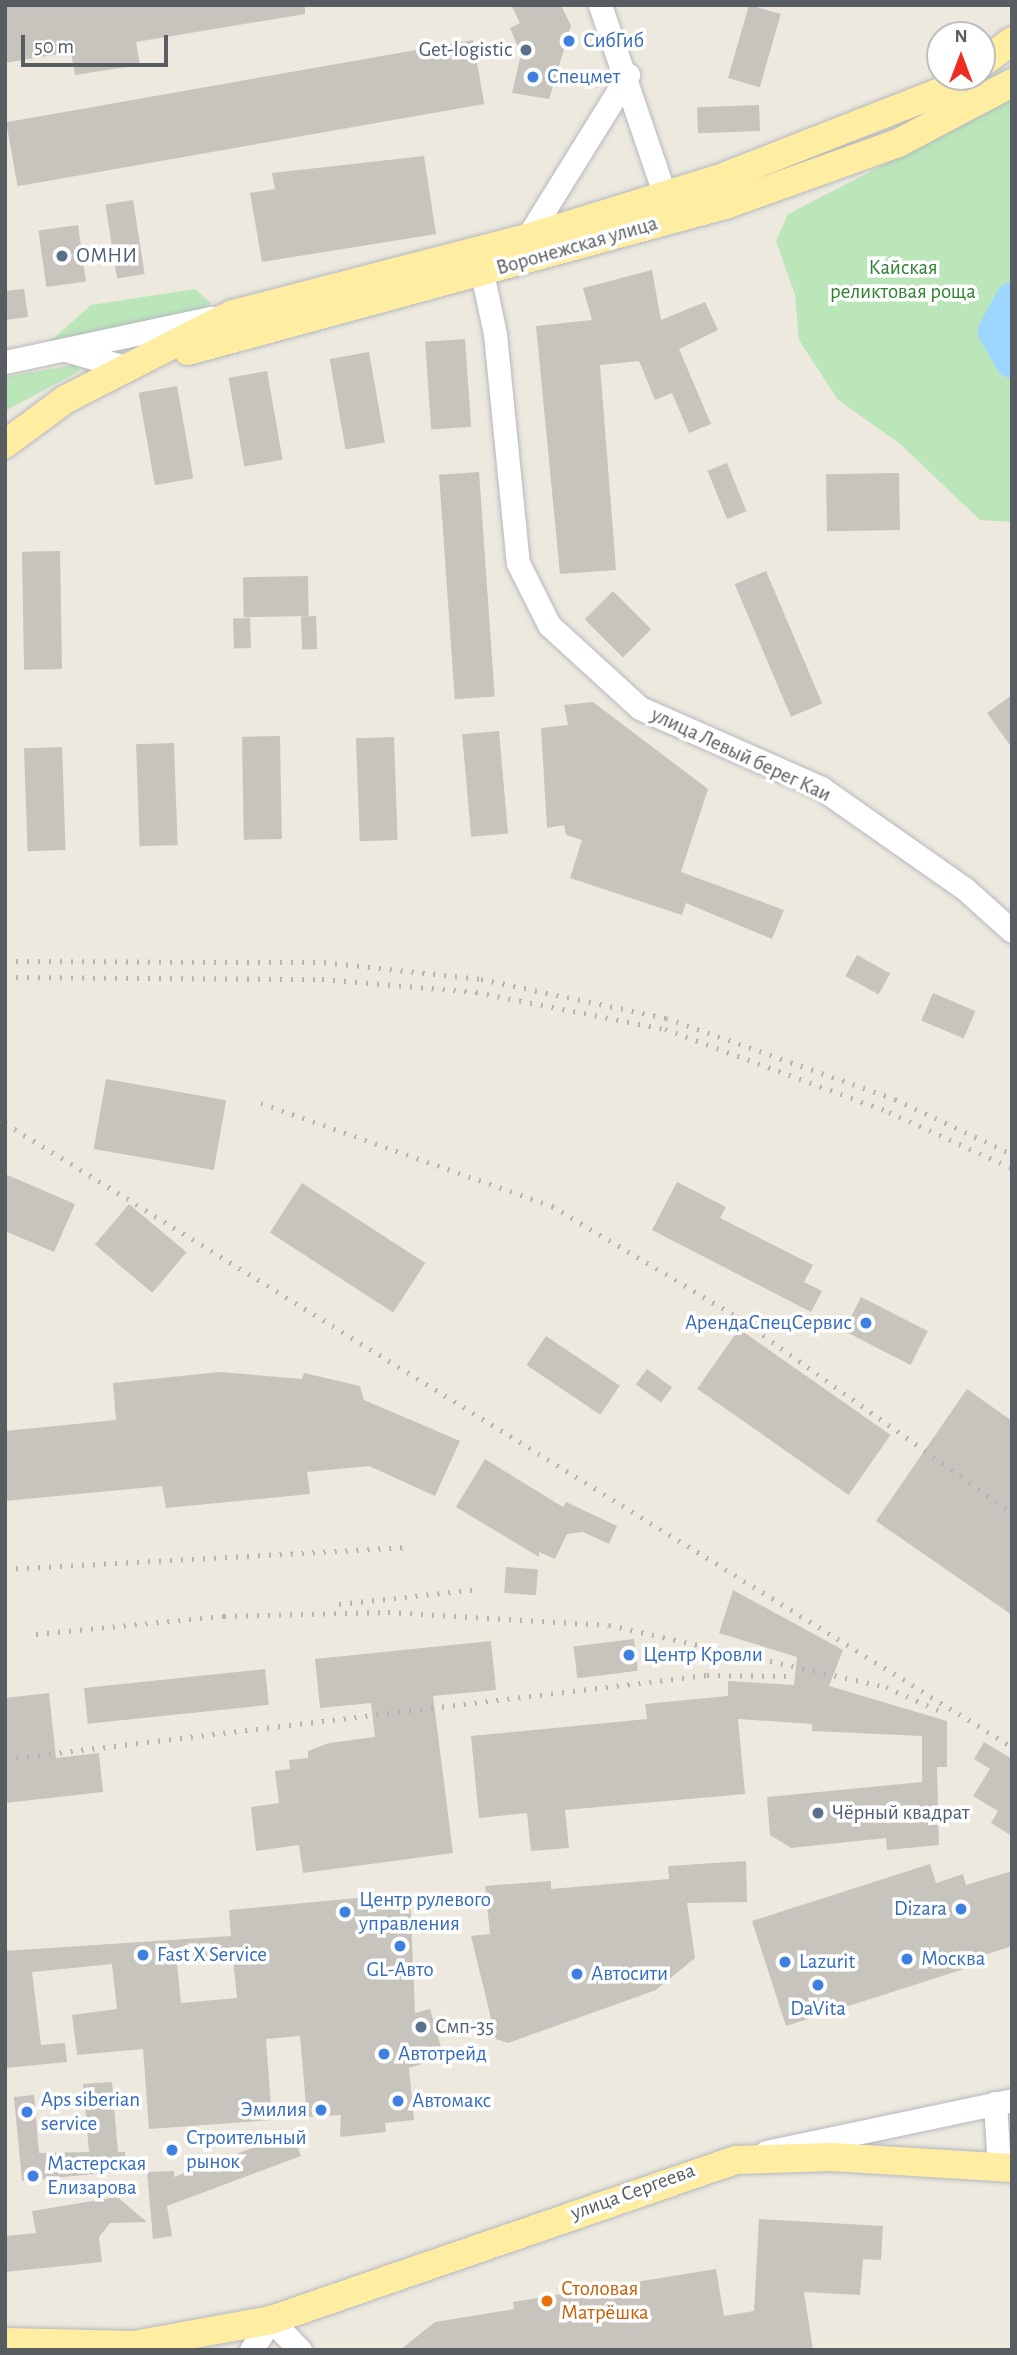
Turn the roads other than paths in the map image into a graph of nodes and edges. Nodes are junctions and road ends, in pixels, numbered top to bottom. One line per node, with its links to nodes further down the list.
1 (600, 5): 4 (street)
2 (1012, 41): 3 (main road)
3 (996, 52)
4 (628, 75): 7 (street); 8 (street)
5 (1012, 83): 7 (main road, Воронежская улица)
6 (942, 91): 7 (main road, Воронежская улица)
7 (669, 207): 8 (main road, Воронежская улица); 9 (main road, Воронежская улица)
8 (527, 238): 9 (main road, Воронежская улица)
9 (480, 262): 10 (main road, Воронежская улица); 13 (main road, Воронежская улица); 15 (street, улица Левый берег Каи)
10 (233, 314): 11 (street); 13 (main road, Воронежская улица)
11 (66, 350): 12 (street); 13 (street)
12 (5, 362)
13 (128, 368): 14 (main road)
14 (5, 443)
15 (1012, 931)
16 (1003, 2101): 17 (street); 18 (street)
17 (736, 2160): 18 (main road, улица Сергеева); 19 (main road, улица Сергеева)
18 (1005, 2167)
19 (271, 2320): 21 (main road, улица Сергеева); 22 (street); 23 (street)
20 (5, 2342): 21 (main road, улица Сергеева)
21 (122, 2348)
22 (251, 2350)
23 (300, 2350)

